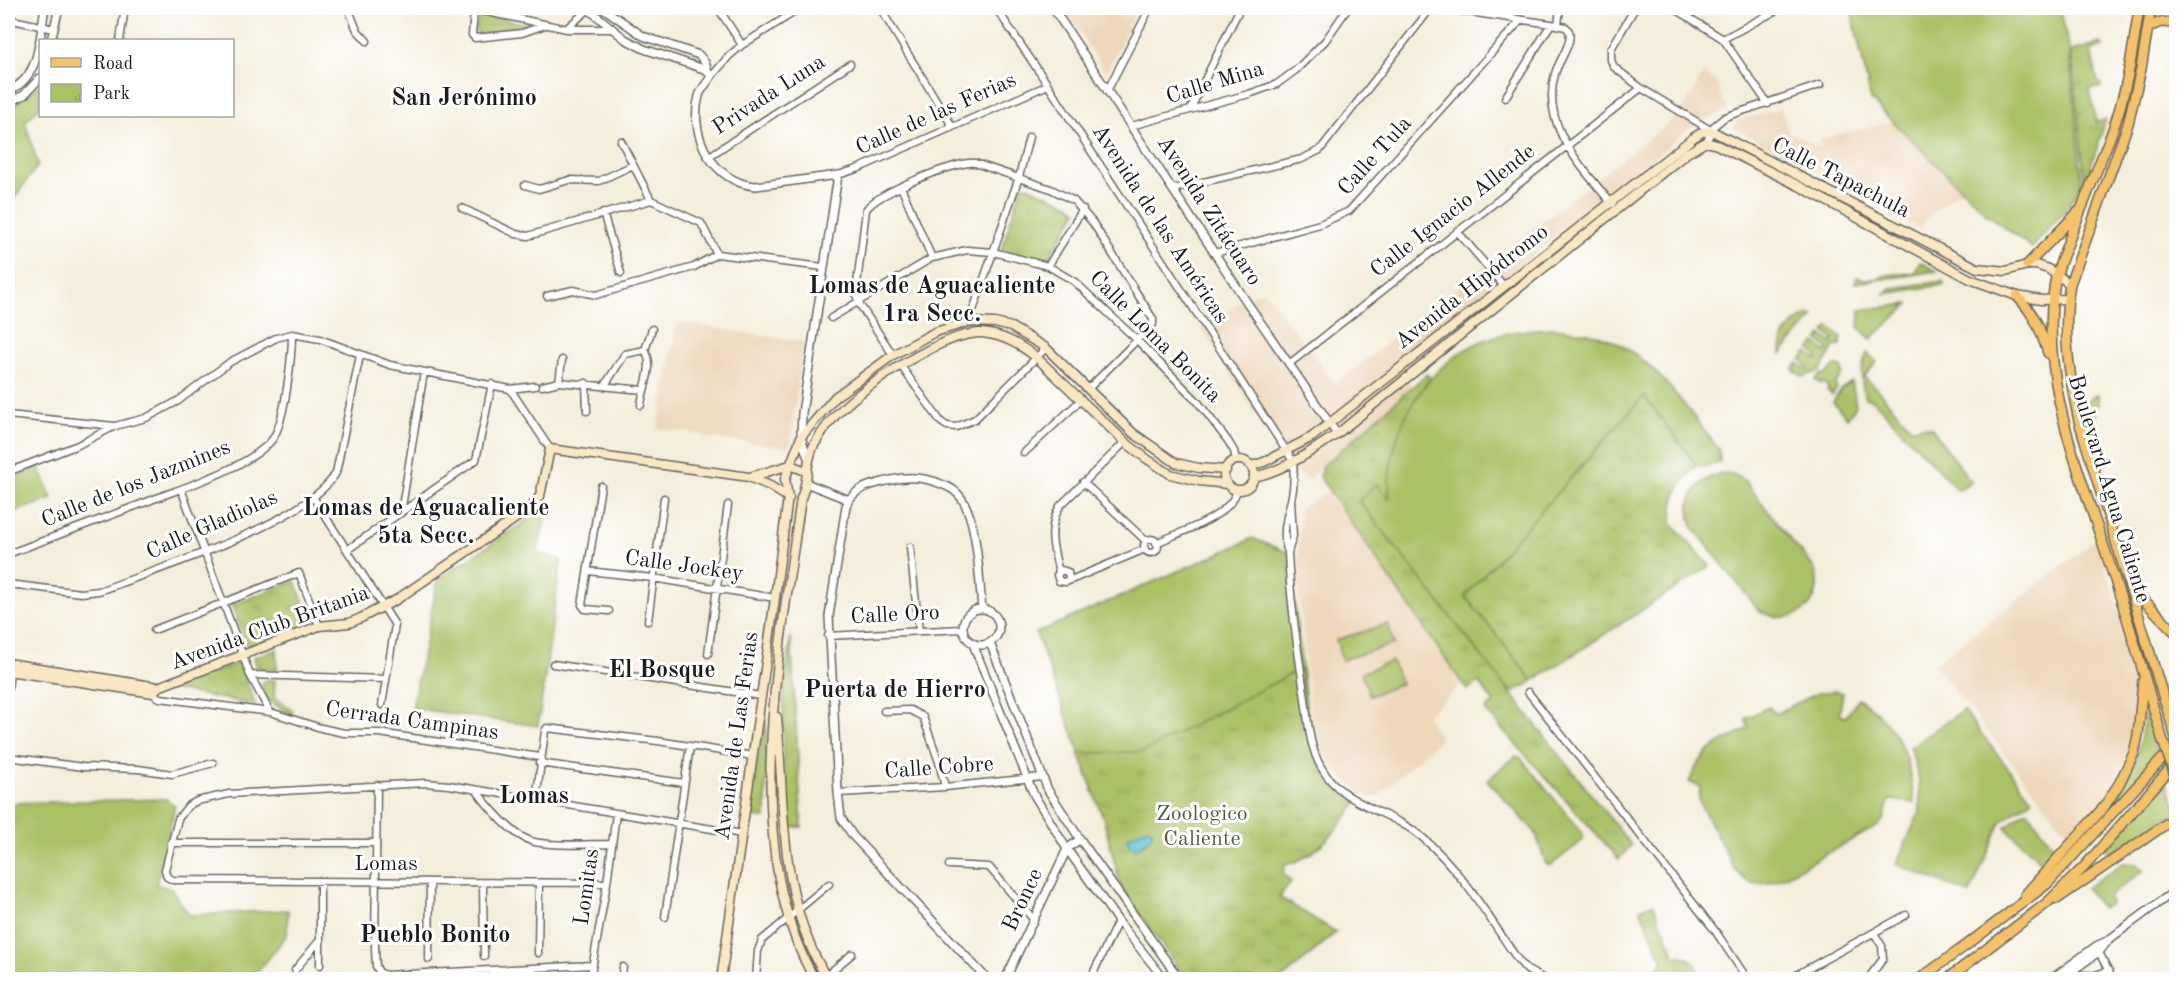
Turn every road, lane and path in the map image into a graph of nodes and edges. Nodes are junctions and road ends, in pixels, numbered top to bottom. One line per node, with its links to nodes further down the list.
1 (45, 8): 27 (street)
2 (59, 8): 31 (street)
3 (125, 8): 35 (street)
4 (348, 8): 38 (street)
5 (589, 8): 29 (street); 32 (street)
6 (603, 8): 41 (street)
7 (718, 8): 39 (street)
8 (801, 8): 39 (street)
9 (880, 8): 52 (street)
10 (996, 8): 43 (street, Avenida de las Américas)
11 (1053, 8): 47 (street, Avenida Zitácuaro)
12 (1150, 8): 47 (street)
13 (1240, 8): 51 (street)
14 (1348, 8): 51 (street, Calle Mina)
15 (1431, 8): 65 (street)
16 (1442, 8): 24 (street)
17 (1560, 8): 26 (street)
18 (1635, 8): 45 (street, Calle Tapachula)
19 (1674, 8): 36 (street)
20 (1781, 8): 36 (street)
21 (2139, 8): 69 (main road, Boulevard Agua Caliente)
22 (2151, 8): 30 (main road, Boulevard Agua Caliente)
23 (8, 19): 27 (street)
24 (1521, 20): 26 (street); 75 (street, Calle Tula)
25 (2176, 23): 30 (main road)
26 (1554, 24): 48 (street); 58 (street)
27 (42, 25): 31 (street); 33 (street)
28 (545, 25): 28 (street); 29 (street)
29 (567, 28): 32 (street)
30 (2148, 28): 83 (main road, Boulevard Agua Caliente)
31 (54, 29): 34 (street)
32 (612, 29): 41 (street)
33 (39, 39)
34 (51, 39)
35 (120, 39)
36 (1723, 39): 50 (street)
37 (39, 41): 46 (street)
38 (367, 41)
39 (742, 45): 41 (street)
40 (850, 64): 59 (street, Privada Luna)
41 (709, 73): 59 (street)
42 (39, 79): 49 (street)
43 (1048, 85): 52 (street, Calle de las Ferias); 122 (street, Avenida de las Américas)
44 (1820, 86): 50 (street)
45 (1641, 88): 54 (street, Calle Tapachula); 58 (street, Calle Ignacio Allende)
46 (8, 91)
47 (1107, 91): 53 (street, Avenida Zitácuaro)
48 (1505, 98)
49 (8, 103)
50 (1768, 104): 54 (street)
51 (1190, 110): 53 (street, Calle Mina)
52 (952, 126): 61 (street, Calle de las Ferias)
53 (1131, 126): 65 (street, Avenida Zitácuaro)
54 (1712, 131): 57 (street); 67 (main road, Avenida Hipódromo); 78 (main road, Calle Tapachula)
55 (1029, 137): 62 (street)
56 (621, 141): 60 (street)
57 (1706, 142): 71 (main road, Avenida Hipódromo); 86 (main road, Calle Tapachula)
58 (1566, 144): 67 (street); 73 (street, Calle Ignacio Allende)
59 (708, 157): 61 (street)
60 (633, 165): 63 (street); 66 (street)
61 (838, 175): 80 (street)
62 (1019, 177): 64 (street); 70 (street); 74 (street)
63 (525, 185)
64 (902, 187): 77 (street); 89 (street)
65 (1173, 189): 75 (street, Avenida Zitácuaro)
66 (651, 200): 72 (street); 76 (street)
67 (1610, 201): 71 (street); 84 (main road, Avenida Hipódromo)
68 (462, 208): 72 (street)
69 (2082, 208): 78 (main road); 82 (main road, Boulevard Agua Caliente)
70 (1083, 209): 79 (street); 94 (street)
71 (1617, 210): 118 (main road, Avenida Hipódromo)
72 (603, 213): 81 (street)
73 (1457, 231): 84 (street); 101 (street, Calle Ignacio Allende)
74 (993, 252): 77 (street, Calle Loma Bonita); 79 (street, Calle Loma Bonita); 91 (street)
75 (1215, 253): 101 (street, Avenida Zitácuaro)
76 (717, 254): 80 (street); 85 (street)
77 (932, 258): 89 (street, Calle Loma Bonita)
78 (2027, 265): 82 (main road, Calle Tapachula)
79 (1048, 266): 94 (street, Calle Loma Bonita)
80 (823, 267): 119 (street)
81 (621, 273)
82 (2057, 274): 83 (main road, Calle Tapachula); 87 (main road, Boulevard Agua Caliente)
83 (2070, 284): 88 (main road, Boulevard Agua Caliente)
84 (1503, 285): 116 (main road, Avenida Hipódromo)
85 (547, 296)
86 (2017, 296): 87 (main road, Calle Tapachula); 102 (main road)
87 (2052, 299): 88 (main road, Calle Tapachula); 102 (main road, Boulevard Agua Caliente)
88 (2067, 299): 157 (main road, Boulevard Agua Caliente)
89 (858, 302): 90 (street, Calle Loma Bonita); 98 (street)
90 (831, 318)
91 (969, 322): 95 (main road); 98 (main road, Avenida de Las Ferias)
92 (652, 329): 96 (street)
93 (292, 334): 97 (street); 117 (street); 138 (street, Calle de los Jazmines)
94 (1137, 340): 110 (street); 125 (street, Calle Loma Bonita)
95 (1046, 348): 99 (street); 110 (main road)
96 (645, 350): 108 (street); 111 (street)
97 (360, 355): 104 (street); 140 (street, Calle Gladiolas)
98 (893, 355): 119 (main road, Avenida de Las Ferias)
99 (1036, 357): 103 (main road); 103 (street); 112 (main road)
100 (562, 360): 105 (street)
101 (1288, 364): 116 (street, Avenida Zitácuaro)
102 (2052, 364): 177 (main road, Boulevard Agua Caliente)
103 (901, 366): 124 (main road)
104 (424, 372): 107 (street); 146 (street)
105 (559, 382): 106 (street); 109 (street)
106 (586, 383): 108 (street); 114 (street)
107 (492, 384): 109 (street); 146 (street)
108 (605, 385): 111 (street)
109 (510, 388): 121 (street)
110 (1088, 389): 129 (main road)
111 (643, 390): 113 (street)
112 (1081, 400): 120 (main road); 123 (street)
113 (641, 405)
114 (587, 411)
115 (8, 415): 117 (street)
116 (1329, 423): 118 (street, Avenida Zitácuaro); 122 (main road, Avenida Hipódromo)
117 (115, 426): 131 (street)
118 (1337, 434): 126 (main road, Avenida Hipódromo)
119 (801, 437): 124 (street); 127 (main road, Avenida de Las Ferias)
120 (1125, 442): 134 (street); 136 (main road)
121 (550, 449): 132 (main road); 161 (main road, Avenida Club Britania)
122 (1287, 451): 126 (street, Avenida de las Américas); 128 (main road, Avenida Hipódromo)
123 (1024, 453)
124 (808, 458): 130 (main road)
125 (1236, 461): 128 (main road); 129 (main road)
126 (1293, 461): 133 (main road, Avenida Hipódromo); 260 (street)
127 (790, 465): 130 (main road); 132 (main road); 141 (main road, Avenida de Las Ferias)
128 (1251, 466): 133 (main road)
129 (1226, 470): 136 (main road)
130 (806, 471): 135 (main road)
131 (8, 472)
132 (749, 477): 141 (main road)
133 (1254, 477): 139 (main road)
134 (1083, 482): 147 (street); 150 (street)
135 (806, 483): 143 (main road); 144 (street)
136 (1227, 484): 139 (main road)
137 (601, 486): 154 (street)
138 (181, 489): 152 (street); 153 (street, Calle de los Jazmines)
139 (1237, 490): 148 (street)
140 (313, 497): 151 (street); 152 (street, Calle Gladiolas)
141 (788, 497): 143 (main road); 159 (main road, Avenida de Las Ferias)
142 (664, 498): 155 (street)
143 (801, 498): 184 (main road)
144 (849, 500): 162 (street); 170 (street)
145 (728, 505): 158 (street)
146 (401, 513): 151 (street)
147 (1146, 541): 148 (street); 150 (street)
148 (1156, 543): 150 (street)
149 (910, 547): 168 (street)
150 (1145, 549)
151 (347, 550): 161 (street)
152 (205, 551): 156 (street, Calle Gladiolas); 160 (street)
153 (8, 554)
154 (588, 571): 155 (street, Calle Jockey); 163 (street)
155 (653, 578): 158 (street, Calle Jockey); 164 (street)
156 (8, 585)
157 (2129, 586): 169 (main road); 188 (main road, Boulevard Agua Caliente)
158 (717, 588): 159 (street, Calle Jockey); 174 (street)
159 (775, 598): 183 (main road, Avenida de Las Ferias)
160 (224, 601): 165 (street); 166 (street); 173 (street)
161 (385, 606): 165 (main road, Avenida Club Britania); 179 (street)
162 (982, 609): 167 (street); 171 (street)
163 (609, 611)
164 (648, 621)
165 (319, 626): 173 (main road, Avenida Club Britania)
166 (154, 630)
167 (962, 630): 168 (street, Calle Oro); 172 (street)
168 (919, 631): 170 (street, Calle Oro)
169 (2176, 633)
170 (828, 636): 203 (street)
171 (990, 643): 172 (street); 196 (street)
172 (973, 644): 198 (street)
173 (243, 654): 178 (street); 180 (main road, Avenida Club Britania)
174 (708, 654)
175 (553, 664): 183 (street)
176 (8, 669): 180 (main road); 181 (street)
177 (2143, 670): 197 (main road, Boulevard Agua Caliente, bridge); 208 (main road)
178 (250, 675): 179 (street); 187 (street)
179 (386, 680): 185 (street)
180 (154, 688): 187 (street, Cerrada Campinas)
181 (8, 690)
182 (1528, 692): 261 (street)
183 (761, 696): 191 (main road, Avenida de Las Ferias)
184 (775, 702): 227 (main road); 231 (main road)
185 (382, 705)
186 (884, 711): 201 (street)
187 (270, 712): 193 (street, Cerrada Campinas)
188 (2176, 738)
189 (2176, 744): 211 (main road)
190 (690, 746): 191 (street); 193 (street); 199 (street)
191 (753, 756): 209 (main road, Avenida de Las Ferias)
192 (8, 757): 195 (street)
193 (540, 760): 199 (street, Cerrada Campinas); 204 (street)
194 (2176, 762): 216 (main road)
195 (213, 763)
196 (1042, 777): 198 (street, Calle Cobre); 210 (street)
197 (2176, 778)
198 (1027, 779): 201 (street, Calle Cobre); 215 (street)
199 (684, 783): 207 (street)
200 (377, 785): 202 (street); 212 (street); 213 (street)
201 (945, 787): 203 (street, Calle Cobre)
202 (476, 790): 204 (street); 214 (street)
203 (838, 793): 256 (street)
204 (536, 801): 205 (street)
205 (616, 814): 207 (street); 214 (street, Lomitas)
206 (2176, 822): 217 (main road)
207 (678, 823): 209 (street); 230 (street)
208 (2081, 832): 211 (main road); 232 (main road)
209 (742, 834): 253 (main road, Avenida de Las Ferias)
210 (1080, 840): 215 (street, Bronce); 250 (street)
211 (2088, 841): 216 (main road); 232 (main road)
212 (171, 843): 213 (street); 219 (street, Lomas)
213 (376, 843): 221 (street)
214 (611, 844): 223 (street, Lomitas)
215 (1067, 849): 233 (street, Bronce); 234 (street)
216 (2096, 852): 217 (main road); 229 (main road)
217 (2110, 862): 229 (main road)
218 (949, 865): 233 (street)
219 (320, 881): 221 (street, Lomas); 236 (street)
220 (430, 882): 221 (street, Lomas); 222 (street, Lomas); 241 (street)
221 (375, 883): 243 (street)
222 (483, 883): 224 (street, Lomas); 240 (street)
223 (607, 883): 224 (street, Lomas); 243 (street, Lomitas)
224 (540, 884): 238 (street)
225 (829, 884): 227 (street)
226 (2176, 890): 237 (street)
227 (798, 911): 231 (street); 249 (main road)
228 (1906, 915): 235 (street)
229 (2033, 915): 265 (main road)
230 (665, 917)
231 (789, 918): 254 (street); 255 (main road)
232 (2003, 918): 245 (main road)
233 (1034, 920): 257 (street, Bronce)
234 (1118, 921): 258 (street); 259 (street)
235 (1874, 933): 262 (street); 263 (street)
236 (319, 941): 242 (street); 246 (street)
237 (2098, 949): 247 (street); 248 (street); 266 (street)
238 (538, 953)
239 (852, 954): 249 (street)
240 (484, 956)
241 (429, 959)
242 (320, 965)
243 (593, 965): 251 (street, Lomitas)
244 (623, 967): 252 (street)
245 (1936, 967): 264 (main road); 265 (street)
246 (295, 970)
247 (2109, 970): 248 (street); 268 (street)
248 (2067, 975): 267 (street)
249 (825, 978)
250 (1180, 979)
251 (590, 980)
252 (621, 980)
253 (721, 980)
254 (756, 980)
255 (814, 980)
256 (988, 980)
257 (1005, 980)
258 (1090, 980)
259 (1165, 980)
260 (1546, 980)
261 (1748, 980)
262 (1787, 980)
263 (1867, 980)
264 (1918, 980)
265 (1946, 980)
266 (2049, 980)
267 (2060, 980)
268 (2113, 980)

